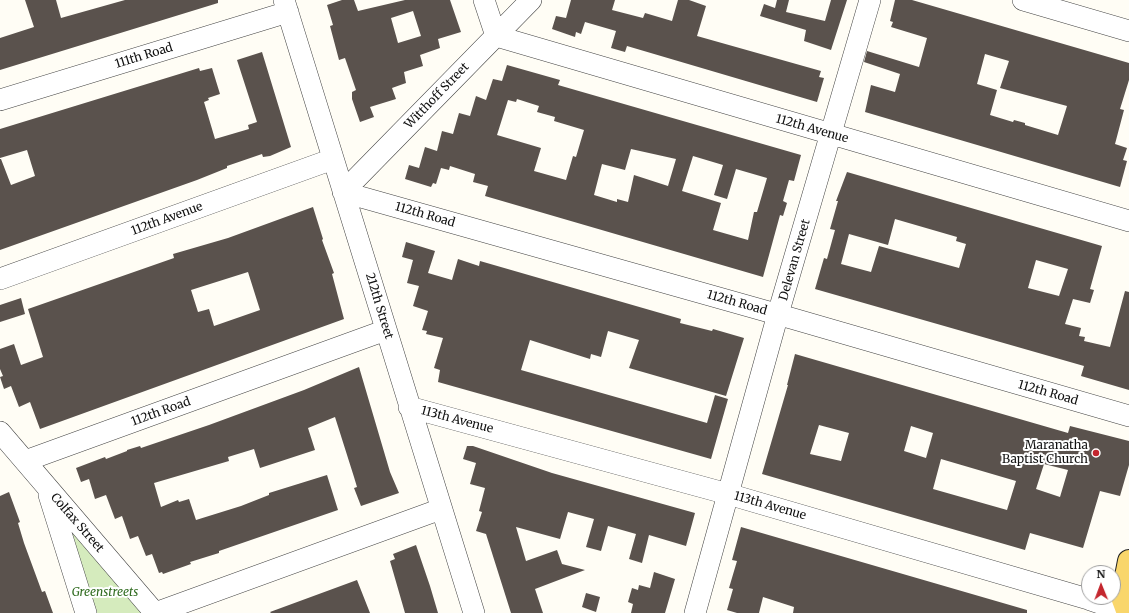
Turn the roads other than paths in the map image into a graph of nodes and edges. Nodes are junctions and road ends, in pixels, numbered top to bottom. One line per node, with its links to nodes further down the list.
1 (484, 0): 7 (street)
2 (531, 0): 7 (street, Witthoff Street)
3 (870, 0): 9 (street, Delevan Street)
4 (1023, 0): 6 (street)
5 (286, 6): 8 (street, 111th Road); 10 (street, 212th Street)
6 (1129, 31)
7 (496, 36): 9 (street, 112th Avenue); 11 (street, Witthoff Street)
8 (0, 100)
9 (831, 135): 12 (street, 112th Avenue); 14 (street, Delevan Street)
10 (334, 160): 11 (street, 212th Street); 13 (street, 112th Avenue)
11 (343, 192): 14 (street, 112th Road); 15 (street, 212th Street)
12 (1129, 221)
13 (0, 279)
14 (778, 314): 17 (street, 112th Road); 21 (street, Delevan Street)
15 (386, 330): 16 (street, 212th Street); 19 (street, 112th Road)
16 (410, 407): 21 (street, 113th Avenue); 22 (street, 212th Street)
17 (1129, 416)
18 (0, 432): 19 (street, Colfax Street)
19 (25, 461): 20 (street, Colfax Street)
20 (47, 487): 24 (street); 25 (street, Colfax Street)
21 (728, 494): 27 (street, Delevan Street); 28 (street, 113th Avenue)
22 (441, 508): 25 (street); 26 (street, 212th Street)
23 (1129, 561): 28 (main road)
24 (86, 613)
25 (155, 613)
26 (474, 613)
27 (695, 613)
28 (1128, 613)

